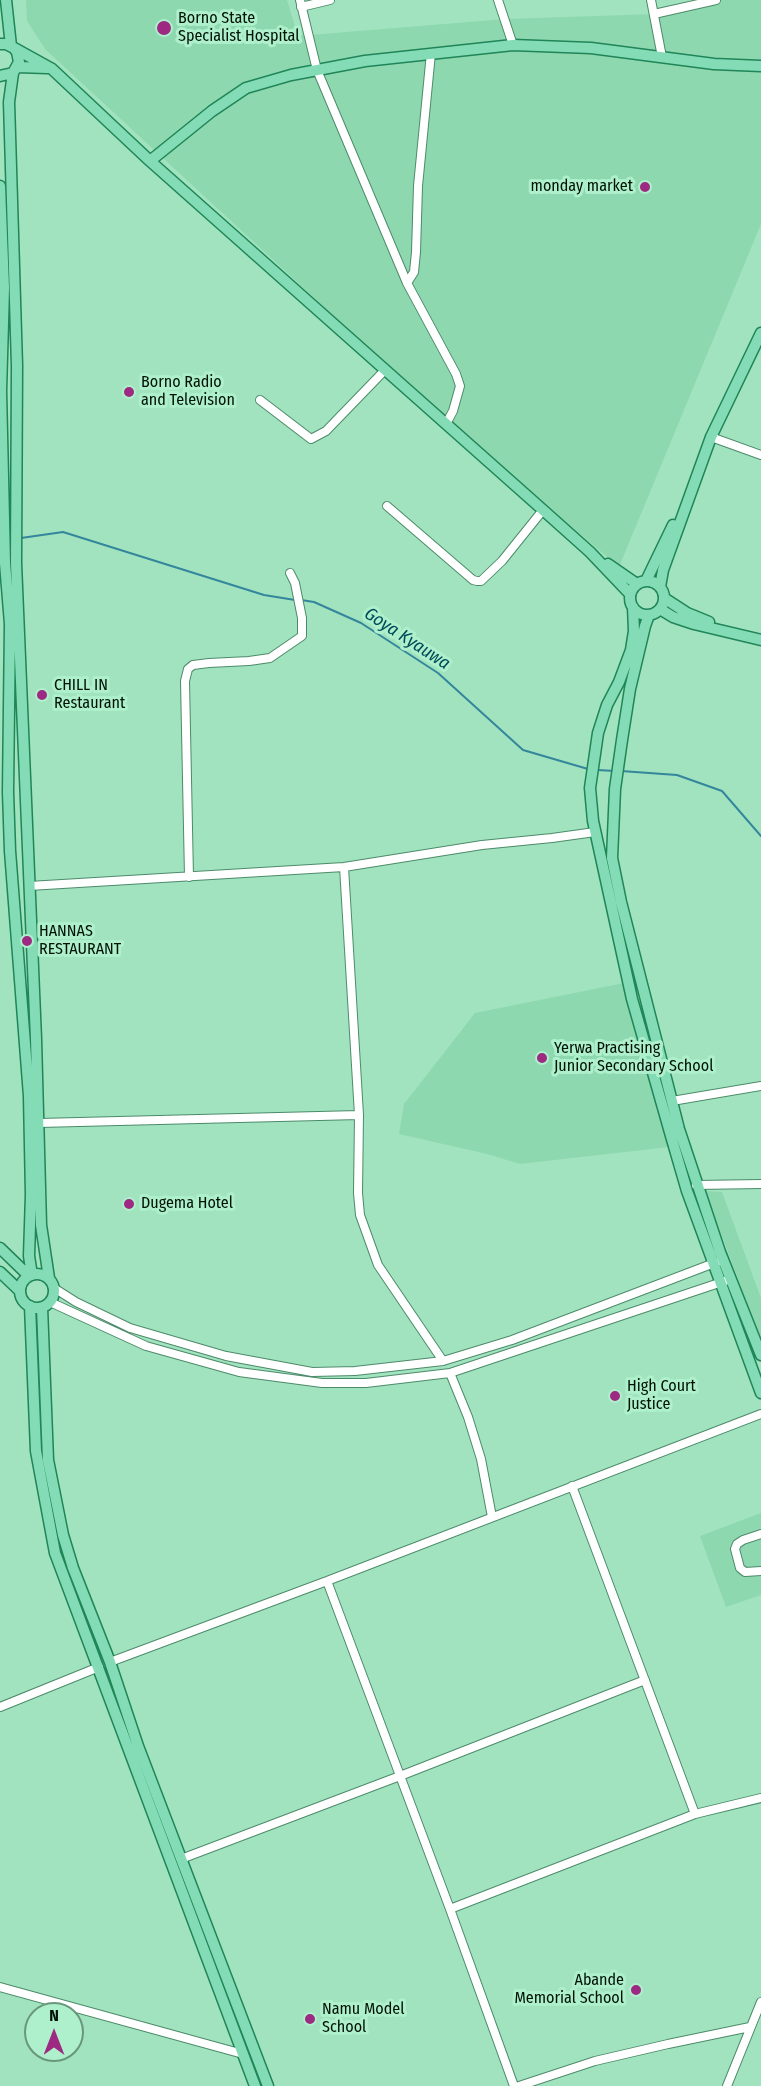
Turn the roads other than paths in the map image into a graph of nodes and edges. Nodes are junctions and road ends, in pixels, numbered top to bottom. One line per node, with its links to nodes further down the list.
1 (6, 0): 9 (main road)
2 (330, 0): 6 (street)
3 (498, 0): 8 (street)
4 (651, 0): 7 (street)
5 (716, 0): 7 (street)
6 (301, 4): 15 (street)
7 (654, 14): 11 (street)
8 (513, 45): 10 (main road); 11 (main road)
9 (8, 46): 13 (main road); 14 (main road)
10 (431, 53): 15 (main road); 19 (street)
11 (662, 57): 12 (main road)
12 (761, 66)
13 (51, 69): 14 (main road); 17 (main road)
14 (15, 70): 16 (main road); 29 (main road)
15 (318, 70): 17 (main road); 19 (street)
16 (0, 76)
17 (150, 161): 22 (main road)
18 (0, 186): 20 (main road)
19 (407, 283): 25 (street)
20 (2, 288): 23 (main road)
21 (761, 333): 26 (main road)
22 (385, 370): 24 (street); 25 (main road)
23 (1, 391): 27 (main road)
24 (260, 400)
25 (446, 424): 32 (main road)
26 (711, 438): 28 (street); 31 (main road)
27 (2, 442): 29 (main road)
28 (761, 455)
29 (10, 479): 42 (main road); 48 (main road)
30 (387, 506): 32 (street)
31 (685, 507): 35 (main road); 36 (main road)
32 (543, 510): 33 (main road)
33 (590, 552): 35 (main road); 37 (main road)
34 (290, 573): 47 (street)
35 (642, 583): 36 (main road); 37 (main road)
36 (662, 592): 39 (main road); 40 (main road)
37 (630, 594): 38 (main road)
38 (633, 607): 39 (main road); 44 (main road)
39 (655, 612): 40 (main road); 50 (main road)
40 (726, 630): 41 (main road)
41 (761, 640)
42 (8, 792): 43 (main road); 45 (main road)
43 (0, 807)
44 (595, 832): 46 (street); 57 (main road)
45 (5, 851): 55 (main road)
46 (344, 867): 47 (street); 51 (street)
47 (189, 877): 48 (street)
48 (29, 886): 52 (main road)
49 (761, 1086): 50 (street)
50 (672, 1101): 54 (main road)
51 (359, 1115): 52 (street); 66 (street)
52 (39, 1123): 61 (main road)
53 (761, 1184): 54 (street)
54 (696, 1185): 57 (main road)
55 (29, 1242): 56 (main road); 59 (main road)
56 (3, 1250): 59 (main road)
57 (718, 1261): 60 (main road); 66 (street)
58 (0, 1272): 62 (main road)
59 (31, 1275): 61 (main road); 62 (main road)
60 (726, 1281): 65 (main road); 67 (street); 68 (main road)
61 (51, 1283): 63 (main road); 66 (street)
62 (20, 1291): 64 (main road)
63 (46, 1304): 64 (main road); 67 (street); 75 (main road)
64 (30, 1306): 76 (main road)
65 (761, 1355)
66 (443, 1361)
67 (450, 1373): 71 (street)
68 (761, 1393)
69 (761, 1414): 70 (street)
70 (572, 1486): 71 (street); 77 (street)
71 (492, 1517): 74 (street)
72 (761, 1534): 73 (street)
73 (761, 1571)
74 (327, 1581): 75 (street); 79 (street)
75 (110, 1662): 82 (main road)
76 (99, 1667): 78 (street); 87 (main road)
77 (645, 1680): 79 (street); 81 (street)
78 (0, 1707)
79 (400, 1776): 82 (street); 83 (street)
80 (761, 1798): 81 (street)
81 (695, 1814): 83 (street)
82 (181, 1858): 89 (main road)
83 (450, 1909): 90 (street)
84 (0, 1987): 87 (street)
85 (761, 2002): 86 (street)
86 (750, 2027): 91 (street); 92 (street)
87 (243, 2054): 88 (main road)
88 (255, 2086)
89 (267, 2086)
90 (514, 2086)
91 (519, 2086)
92 (728, 2086)

